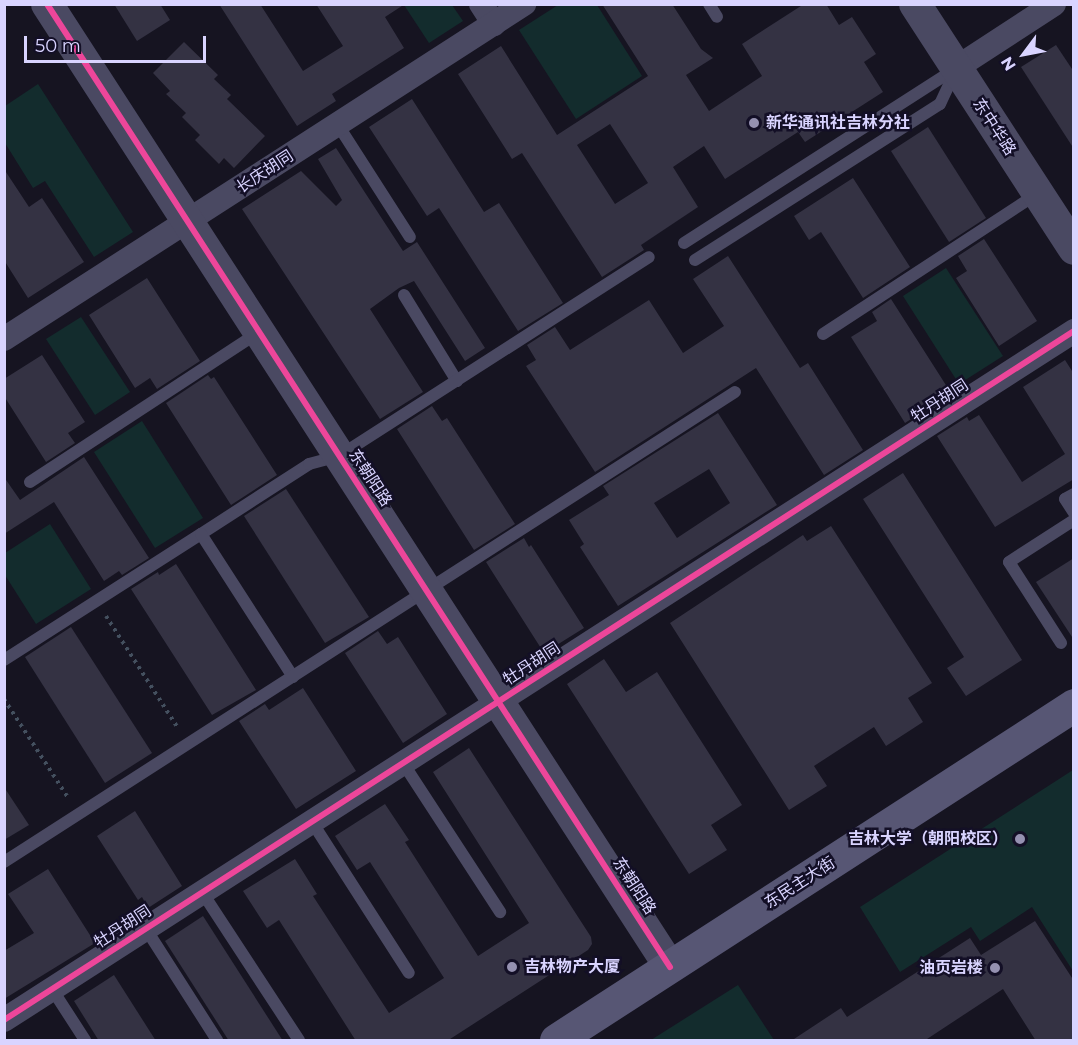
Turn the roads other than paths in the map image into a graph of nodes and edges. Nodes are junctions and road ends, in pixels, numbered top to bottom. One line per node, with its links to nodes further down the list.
1 (47, 4): 11 (street, 东朝阳路)
2 (524, 4): 6 (street, 长庆胡同)
3 (709, 4): 7 (lane)
4 (915, 4): 8 (street, 东中华路)
5 (1054, 4): 8 (street)
6 (488, 14): 9 (street, 长庆胡同)
7 (717, 17)
8 (956, 68): 10 (street, 东中华路); 13 (lane); 16 (lane)
9 (338, 124): 11 (street, 长庆胡同); 12 (lane)
10 (1038, 194): 14 (street, 东中华路); 20 (lane)
11 (188, 222): 19 (street, 东朝阳路); 21 (street, 长庆胡同)
12 (410, 237)
13 (684, 243)
14 (1074, 249)
15 (649, 258): 22 (lane)
16 (695, 260)
17 (404, 295): 22 (lane)
18 (1074, 331): 34 (street, 牡丹胡同)
19 (259, 332): 24 (street, 东朝阳路); 25 (lane)
20 (823, 334)
21 (4, 339)
22 (457, 381): 24 (lane)
23 (735, 392): 30 (lane)
24 (339, 456): 29 (lane); 30 (street, 东朝阳路)
25 (30, 482)
26 (1074, 494): 27 (lane)
27 (1074, 513)
28 (1074, 520): 31 (lane)
29 (201, 534): 32 (lane); 33 (lane)
30 (427, 591): 33 (lane); 34 (street, 东朝阳路)
31 (1061, 643)
32 (4, 660)
33 (293, 677): 38 (lane)
34 (498, 702): 36 (street, 牡丹胡同); 42 (street, 东朝阳路)
35 (1074, 705): 42 (main road, 东民主大街)
36 (403, 763): 37 (street, 牡丹胡同); 40 (lane)
37 (312, 822): 39 (street, 牡丹胡同); 43 (lane)
38 (4, 862)
39 (202, 892): 41 (street, 牡丹胡同); 48 (lane)
40 (500, 912)
41 (146, 929): 44 (street, 牡丹胡同); 47 (lane)
42 (670, 967): 49 (main road, 东民主大街)
43 (409, 973)
44 (52, 989): 45 (street, 牡丹胡同); 46 (lane)
45 (4, 1020)
46 (85, 1041)
47 (217, 1041)
48 (299, 1041)
49 (556, 1041)

